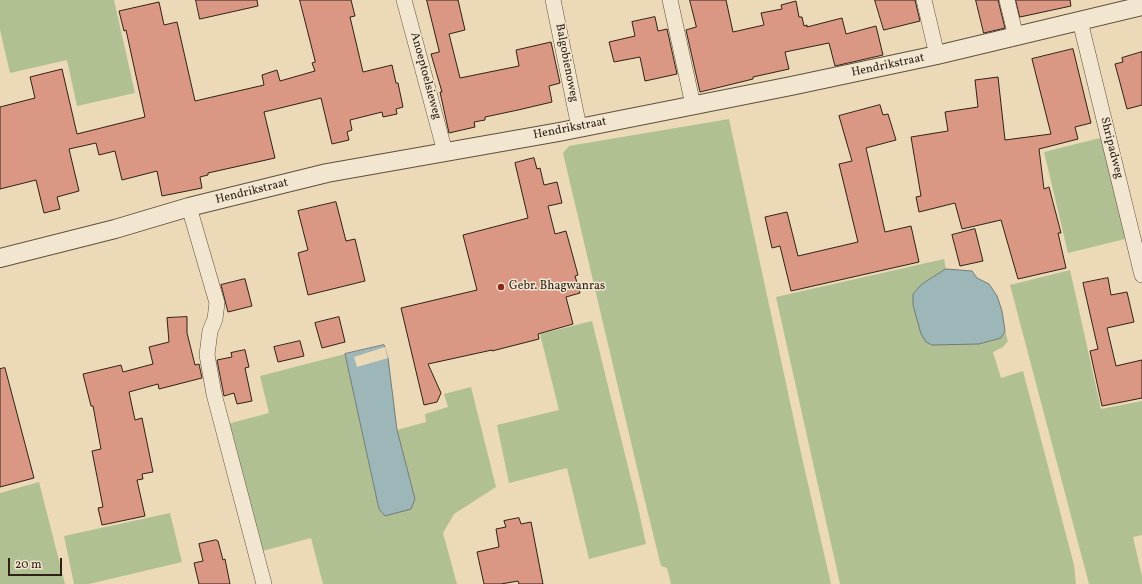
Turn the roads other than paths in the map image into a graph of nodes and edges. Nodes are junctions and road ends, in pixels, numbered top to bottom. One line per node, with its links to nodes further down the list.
1 (404, 0): 12 (street, Anoeptoelsieweg)
2 (553, 0): 11 (street, Balgobienoweg)
3 (670, 0): 10 (street)
4 (924, 0): 9 (street)
5 (1007, 0): 8 (street)
6 (1142, 6): 7 (street, Hendrikstraat)
7 (1080, 21): 8 (street, Hendrikstraat); 15 (street, Shripadweg)
8 (1016, 37): 9 (street, Hendrikstraat)
9 (936, 55): 10 (street, Hendrikstraat)
10 (693, 106): 11 (street, Hendrikstraat)
11 (579, 127): 12 (street, Hendrikstraat)
12 (445, 152): 13 (street, Hendrikstraat)
13 (189, 207): 14 (street, Hendrikstraat); 16 (street)
14 (0, 258)
15 (1142, 275)
16 (264, 584)

